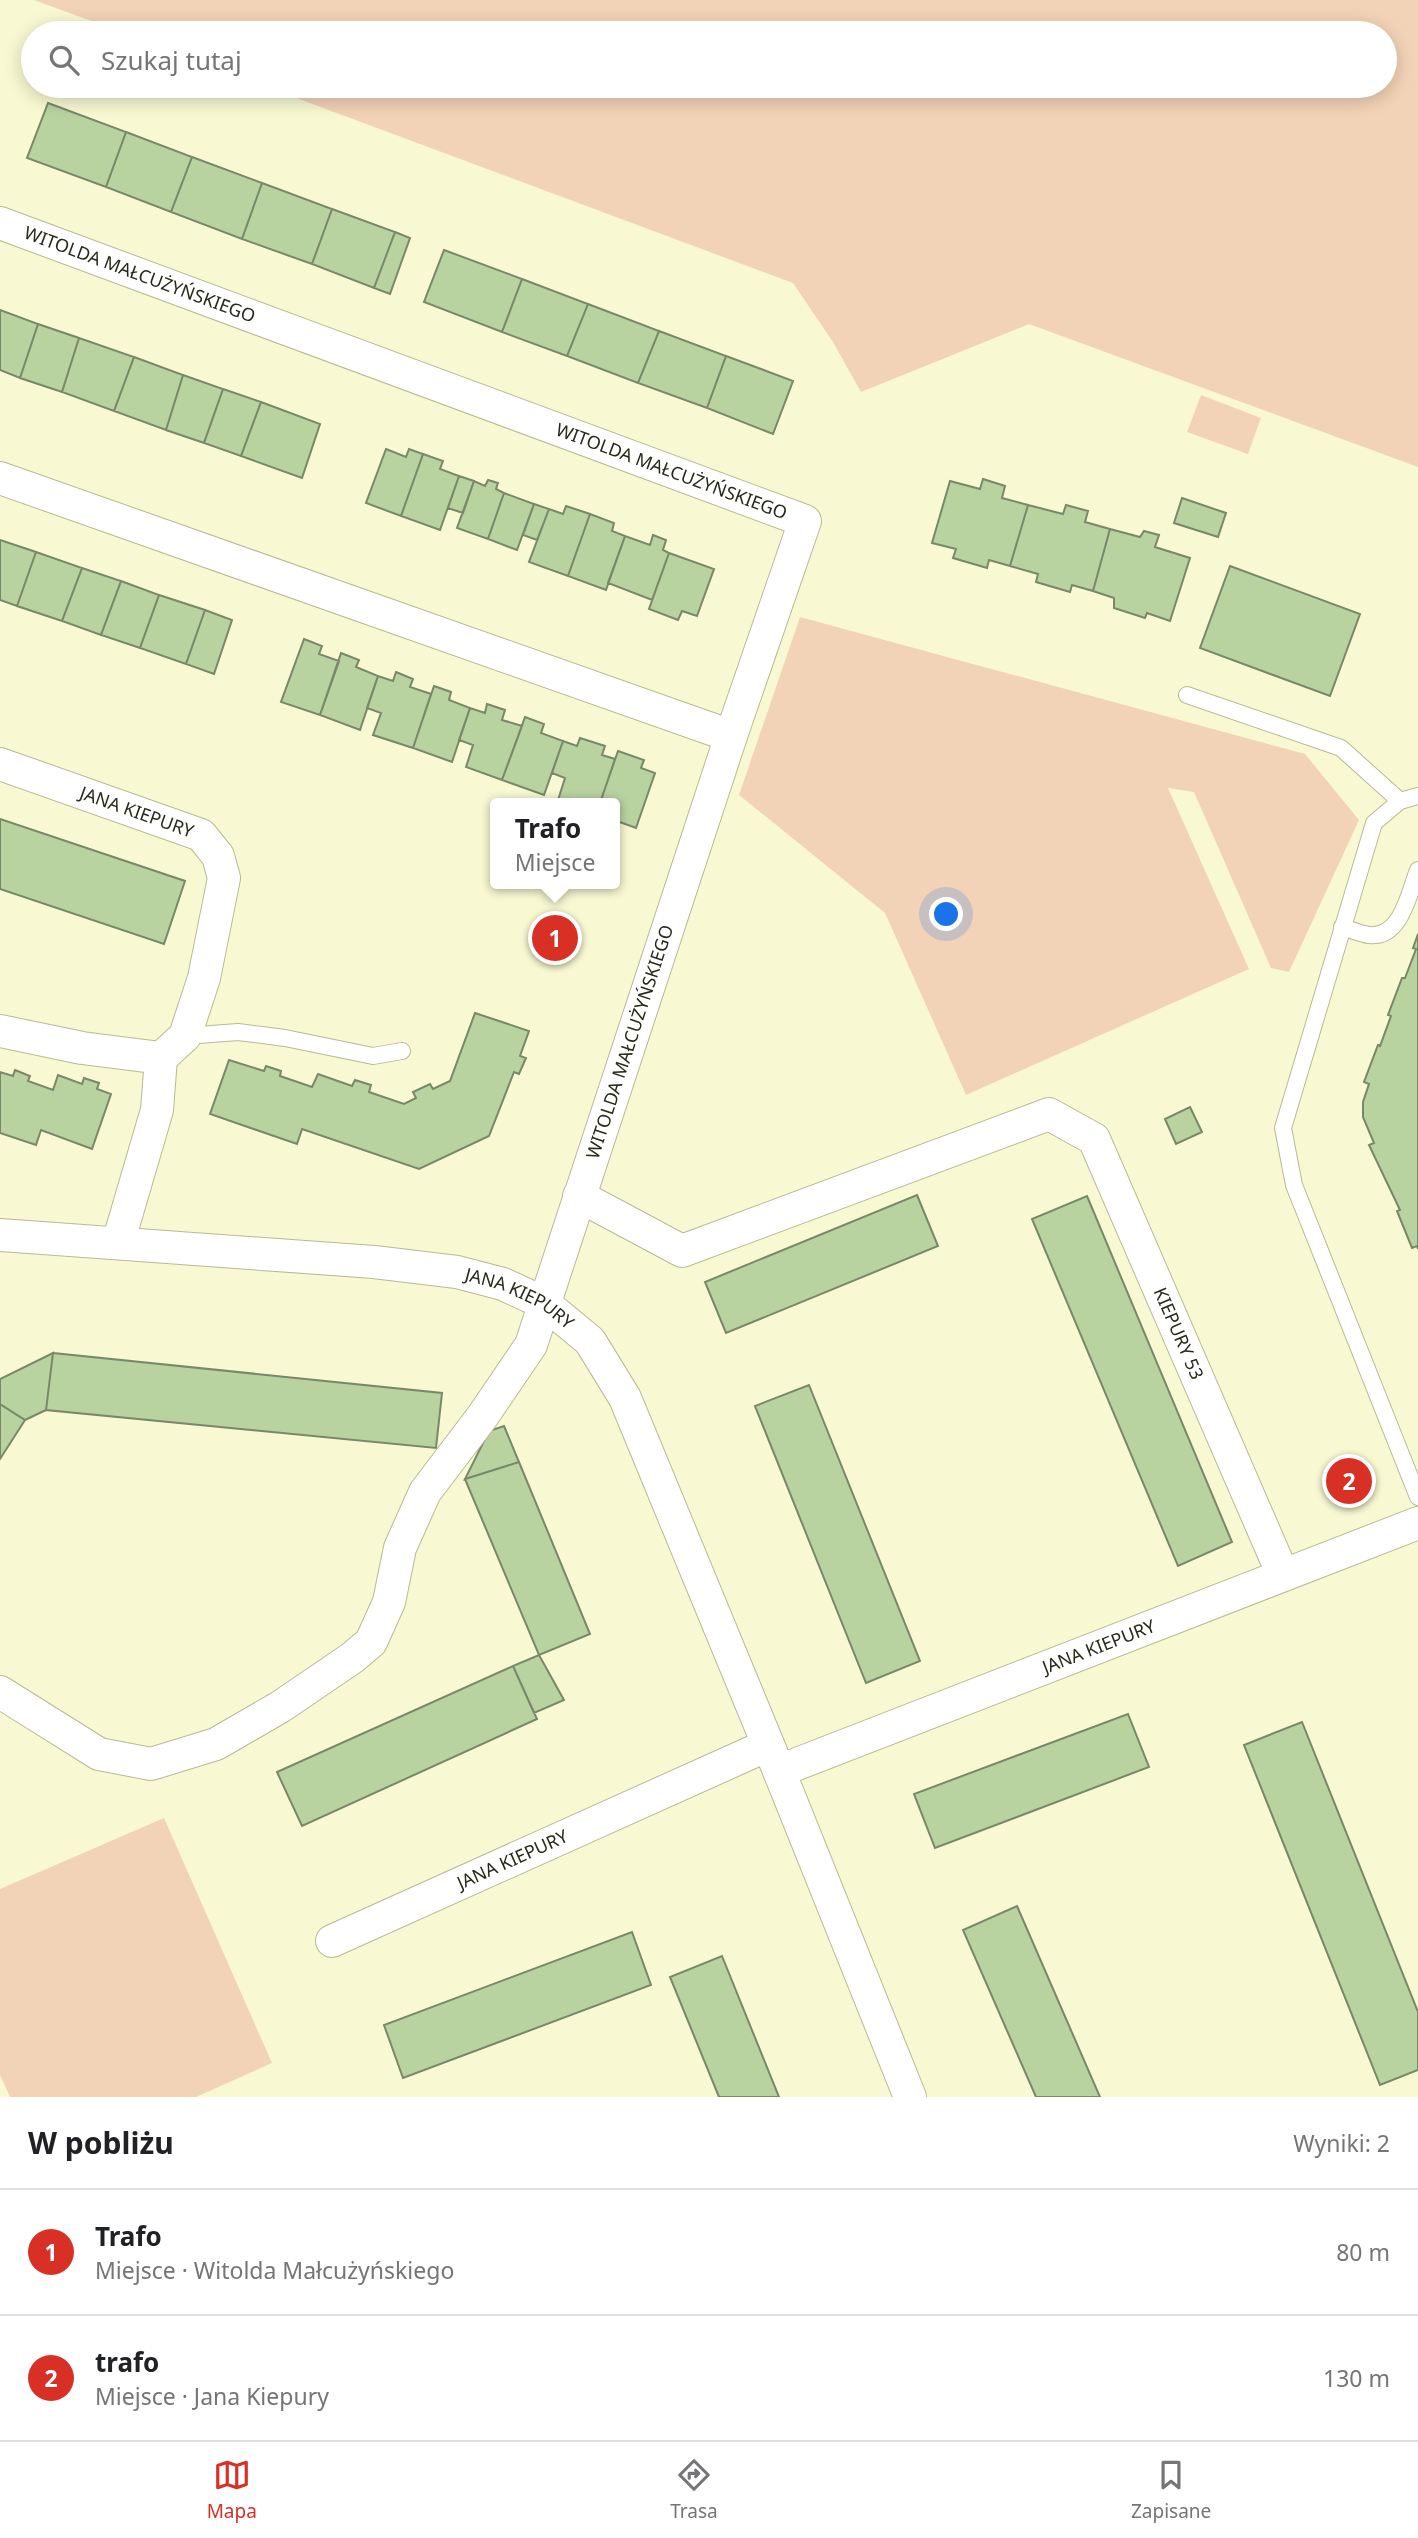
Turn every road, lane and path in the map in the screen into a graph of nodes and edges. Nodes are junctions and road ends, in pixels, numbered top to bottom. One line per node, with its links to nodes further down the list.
1 (0, 223): 4 (street, WITOLDA MAŁCUŻYŃSKIEGO)
2 (0, 478): 4 (street)
3 (1187, 695): 7 (lane)
4 (731, 736): 14 (street, WITOLDA MAŁCUŻYŃSKIEGO)
5 (0, 764): 11 (street, JANA KIEPURY)
6 (1418, 796): 7 (lane)
7 (1400, 801): 9 (lane)
8 (1418, 870): 9 (lane)
9 (1342, 927): 18 (lane)
10 (0, 1031): 13 (street)
11 (185, 1036): 12 (lane); 13 (street, JANA KIEPURY)
12 (402, 1051)
13 (161, 1058): 16 (street)
14 (579, 1196): 17 (street, WITOLDA MAŁCUŻYŃSKIEGO); 20 (street, KIEPURY 53)
15 (0, 1235): 16 (street, JANA KIEPURY)
16 (118, 1243): 17 (street, JANA KIEPURY)
17 (544, 1303): 21 (street, WITOLDA MAŁCUŻYŃSKIEGO); 22 (street, JANA KIEPURY)
18 (1418, 1497)
19 (1418, 1523): 20 (street, JANA KIEPURY)
20 (1283, 1575): 22 (street, JANA KIEPURY)
21 (0, 1692)
22 (774, 1758): 23 (street, JANA KIEPURY); 24 (street, JANA KIEPURY)
23 (332, 1941)
24 (911, 2097)

